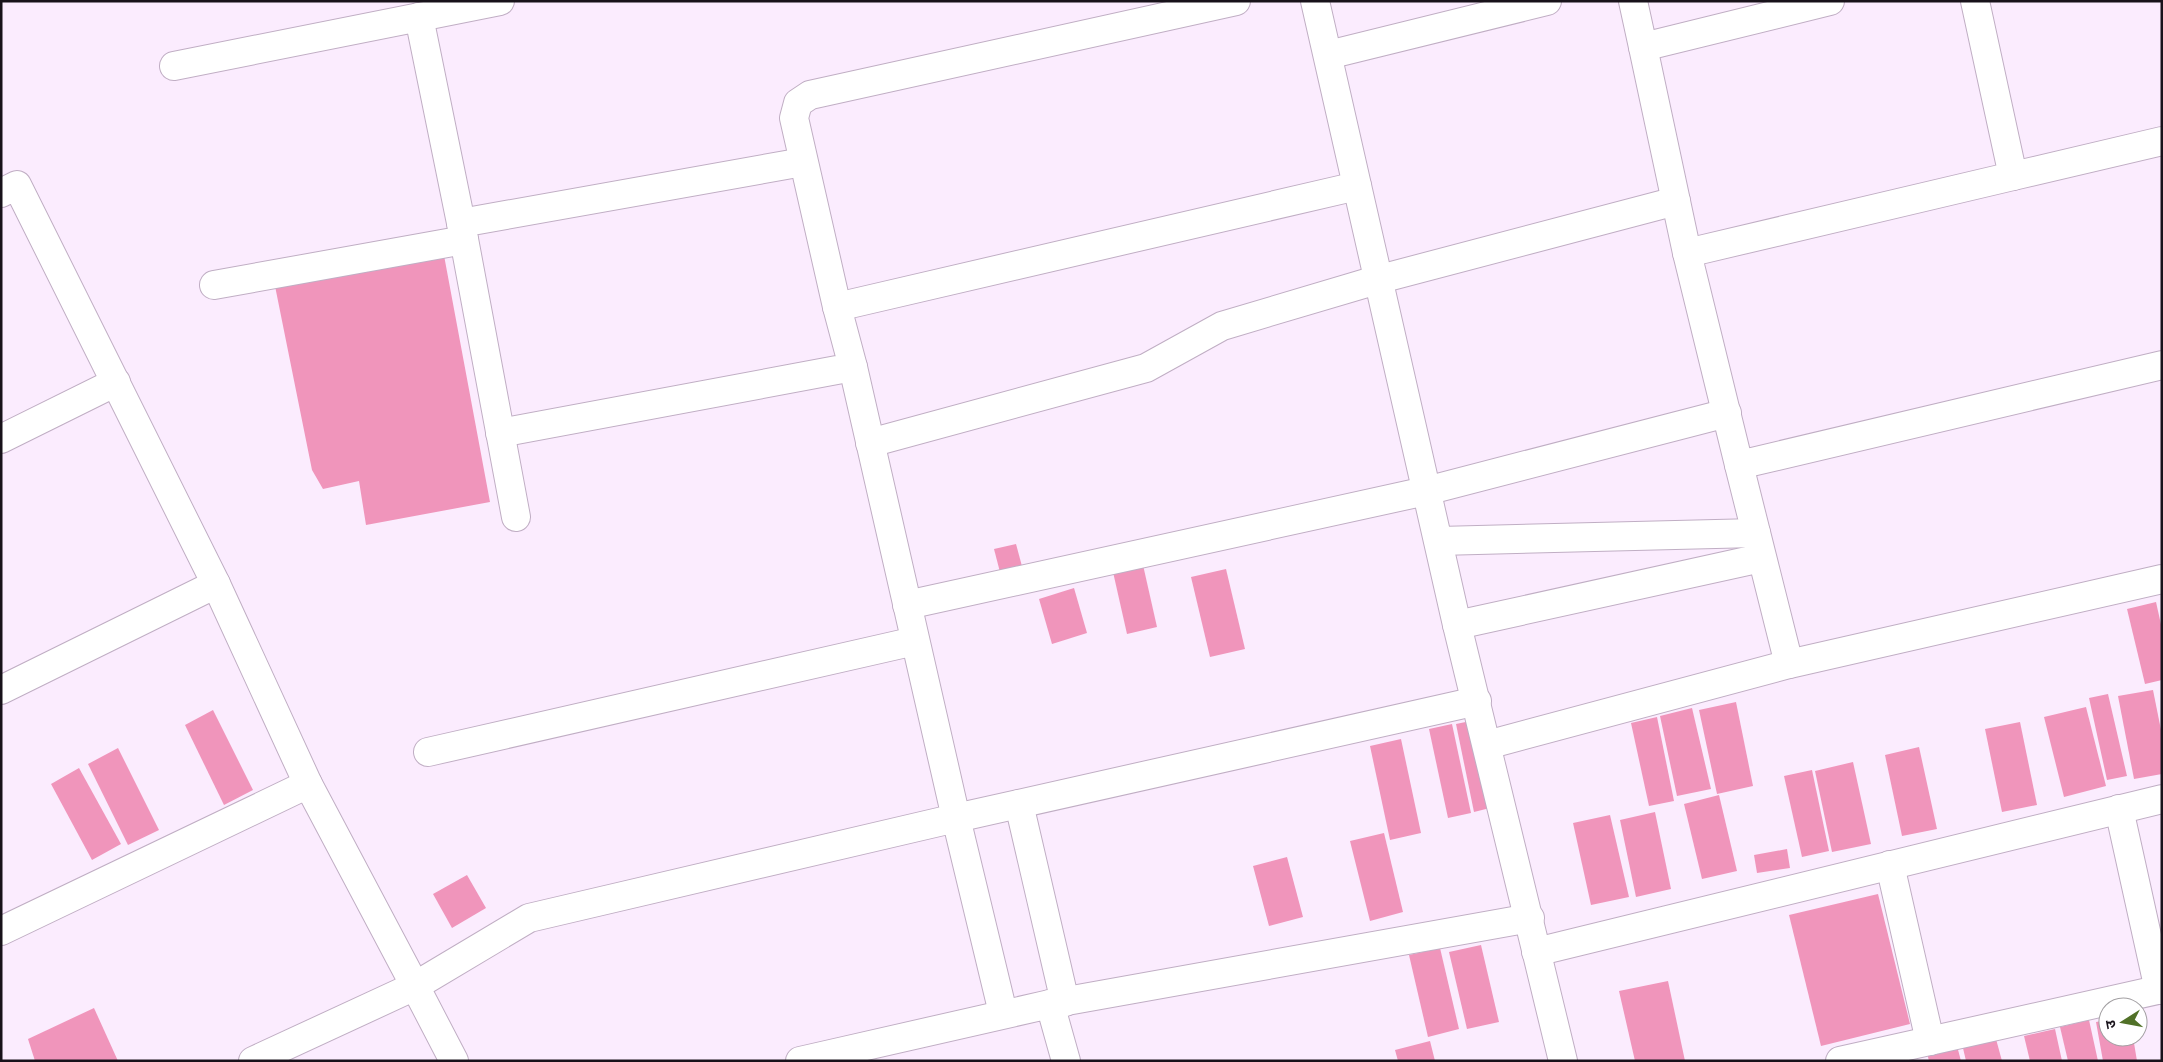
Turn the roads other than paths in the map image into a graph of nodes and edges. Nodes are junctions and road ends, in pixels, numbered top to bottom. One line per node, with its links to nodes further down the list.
1 (500, 1): 8 (street)
2 (1236, 1): 13 (street)
3 (1315, 1): 10 (street)
4 (1547, 1): 10 (street)
5 (1633, 1): 9 (street)
6 (1830, 1): 9 (street)
7 (1976, 1): 14 (street)
8 (420, 17): 11 (street); 18 (street)
9 (1643, 47): 17 (street)
10 (1328, 55): 15 (street)
11 (174, 66)
12 (2162, 141): 14 (street)
13 (803, 162): 18 (street); 22 (street)
14 (2013, 176): 19 (street)
15 (1357, 186): 20 (street); 22 (street)
16 (1, 192): 25 (street)
17 (1676, 202): 19 (street); 20 (street)
18 (462, 232): 21 (street); 27 (street)
19 (1687, 253): 26 (street)
20 (1380, 279): 29 (street); 31 (street)
21 (214, 286)
22 (837, 307): 24 (street)
23 (2162, 365): 30 (street)
24 (853, 367): 27 (street); 29 (street)
25 (116, 382): 28 (street); 36 (street)
26 (1727, 413): 30 (street); 31 (street)
27 (500, 433): 32 (street)
28 (1, 439)
29 (870, 442): 37 (street)
30 (1739, 465): 34 (street)
31 (1426, 491): 33 (street); 37 (street)
32 (516, 517)
33 (1439, 541): 34 (street); 38 (street)
34 (1759, 546): 38 (street); 40 (street)
35 (2162, 579): 40 (street)
36 (216, 584): 41 (street); 45 (street)
37 (907, 605): 39 (street)
38 (1457, 625): 42 (street)
39 (915, 641): 44 (street); 49 (street)
40 (1789, 664): 43 (street)
41 (1, 690)
42 (1477, 701): 43 (street); 47 (street)
43 (1487, 745): 51 (street)
44 (428, 752)
45 (308, 784): 52 (street); 54 (street)
46 (2162, 799): 48 (street)
47 (1020, 804): 49 (street); 56 (street)
48 (2119, 809): 50 (street); 55 (street)
49 (956, 818): 54 (street); 57 (street)
50 (1890, 865): 53 (street); 58 (street)
51 (1530, 918): 53 (street); 56 (street)
52 (1, 931)
53 (1536, 952): 63 (street)
54 (415, 986): 59 (street); 60 (street)
55 (2160, 989): 58 (street)
56 (1058, 1003): 57 (street); 62 (street)
57 (1003, 1014): 61 (street)
58 (1930, 1040): 64 (street)
59 (253, 1061)
60 (454, 1061)
61 (800, 1061)
62 (1066, 1061)
63 (1564, 1061)
64 (1840, 1061)

